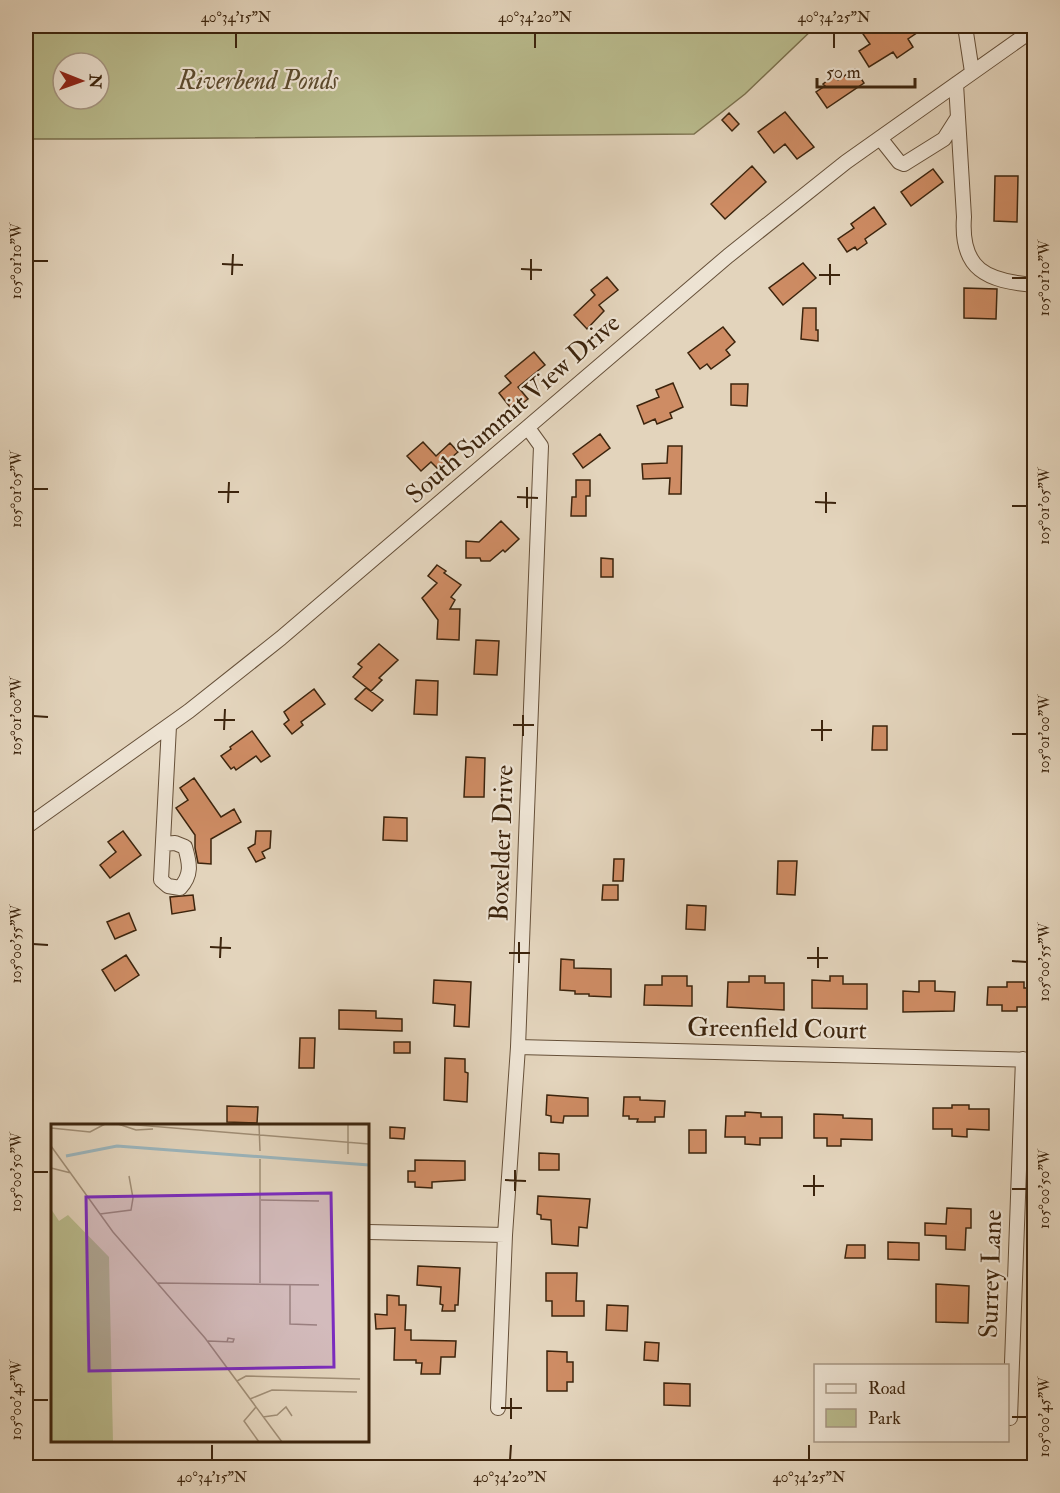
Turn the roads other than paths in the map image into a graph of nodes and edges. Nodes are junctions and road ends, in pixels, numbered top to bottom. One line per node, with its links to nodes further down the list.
1 (965, 26): 3 (street)
2 (1035, 29): 3 (street, South Summit View Drive)
3 (972, 72): 4 (street, South Summit View Drive)
4 (956, 84): 5 (street); 6 (street, South Summit View Drive)
5 (958, 117): 6 (street); 7 (street)
6 (880, 138): 8 (street, South Summit View Drive)
7 (1035, 285)
8 (528, 428): 9 (street, South Summit View Drive); 12 (street, Boxelder Drive)
9 (169, 726): 10 (street, South Summit View Drive); 11 (street)
10 (26, 827)
11 (163, 844)
12 (518, 1047): 13 (street, Greenfield Court); 15 (street, Boxelder Drive)
13 (1029, 1060): 17 (street, Surrey Lane)
14 (369, 1232): 15 (street)
15 (505, 1235): 16 (street, Boxelder Drive)
16 (498, 1408)
17 (1010, 1418)

